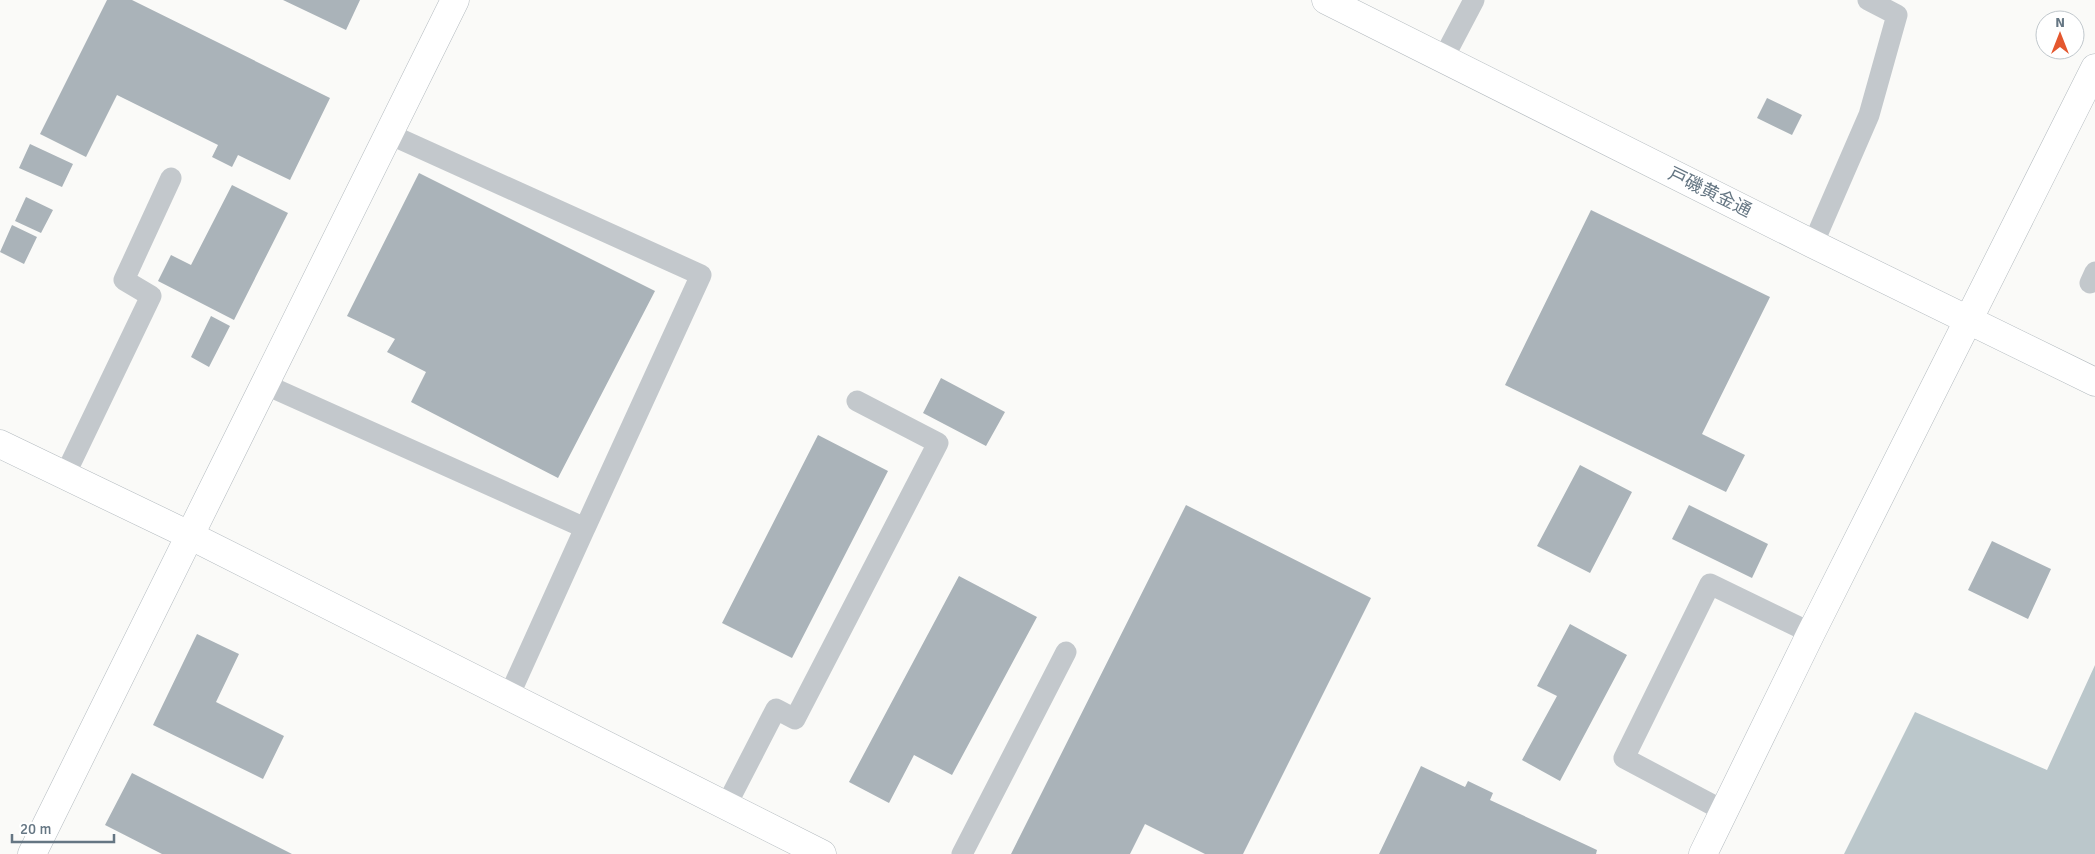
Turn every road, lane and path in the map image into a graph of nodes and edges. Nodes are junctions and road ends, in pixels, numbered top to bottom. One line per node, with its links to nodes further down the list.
1 (455, 0): 7 (street)
2 (1326, 0): 5 (street, 戸磯黄金通)
3 (1474, 0): 5 (lane)
4 (1868, 0): 9 (lane)
5 (1443, 59): 9 (street, 戸磯黄金通)
6 (2095, 68): 10 (street)
7 (388, 134): 12 (street); 16 (lane)
8 (171, 178): 15 (lane)
9 (1813, 244): 10 (street, 戸磯黄金通)
10 (1970, 320): 11 (street, 戸磯黄金通); 18 (street)
11 (2095, 382)
12 (264, 384): 16 (lane); 17 (street)
13 (858, 401): 21 (lane)
14 (0, 444): 15 (street)
15 (65, 475): 17 (street)
16 (585, 528): 20 (lane)
17 (189, 536): 20 (street); 23 (street)
18 (1811, 633): 22 (street); 22 (lane)
19 (1066, 652): 25 (lane)
20 (509, 696): 21 (street)
21 (726, 806): 24 (street)
22 (1724, 811): 26 (street)
23 (32, 854)
24 (822, 854)
25 (962, 854)
26 (1703, 854)

